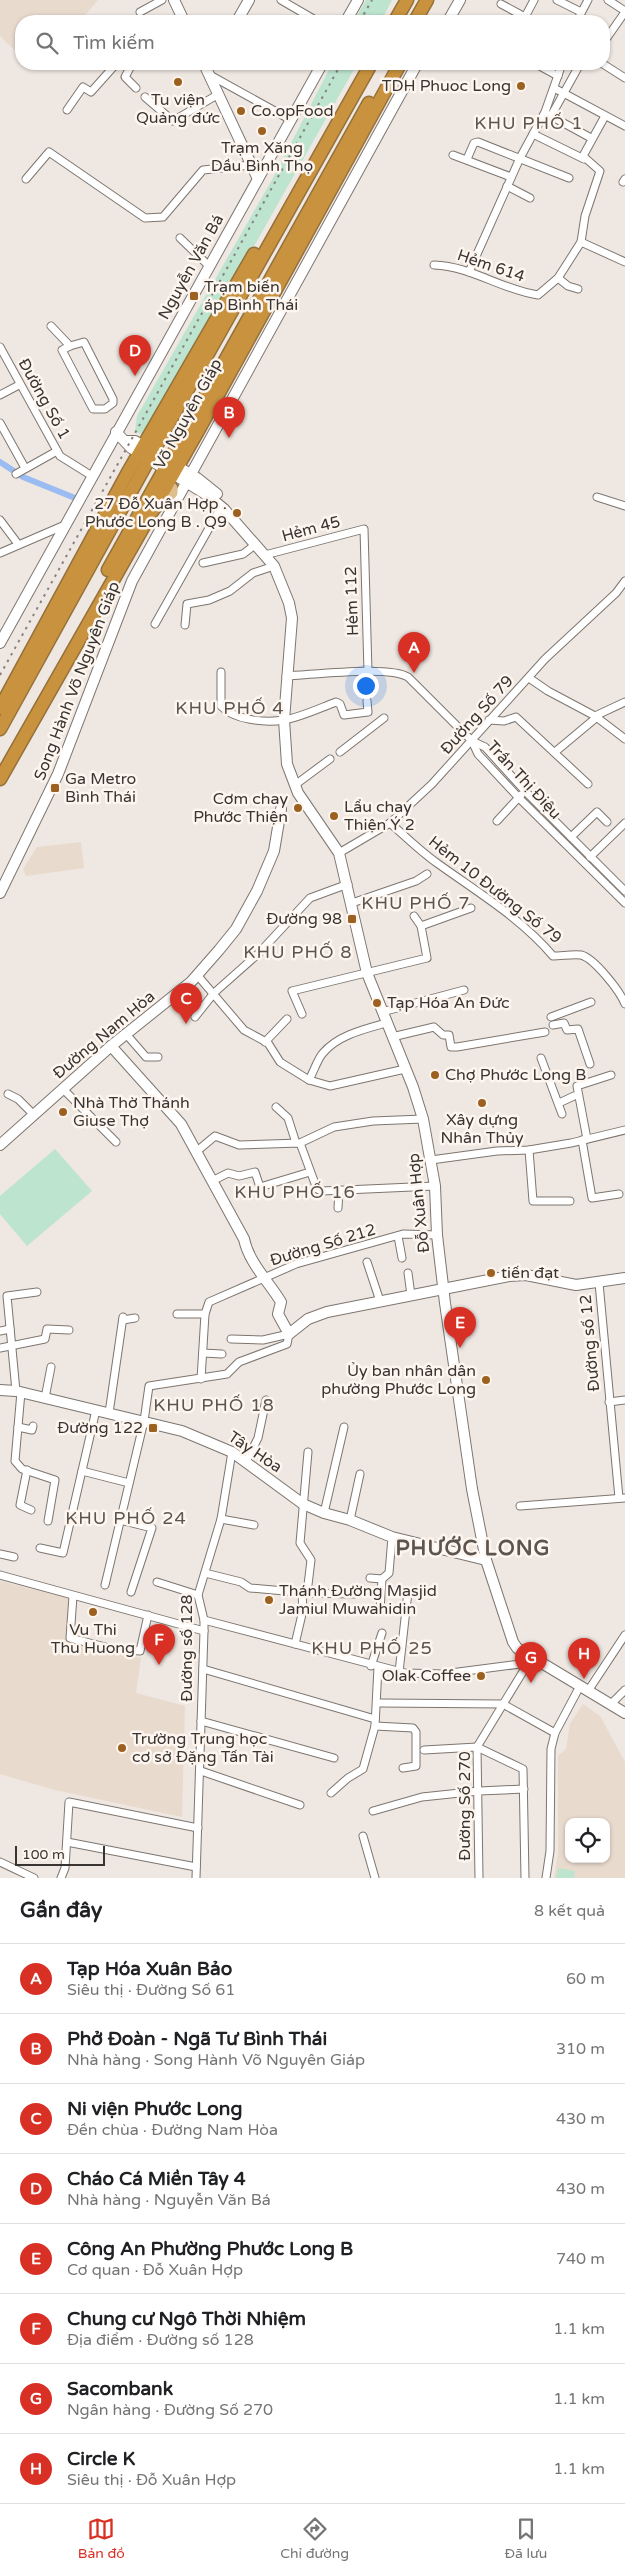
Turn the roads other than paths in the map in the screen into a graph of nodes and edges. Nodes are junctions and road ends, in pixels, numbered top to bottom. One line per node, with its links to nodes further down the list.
1 (162, 0): 18 (street)
2 (174, 0): 20 (main road)
3 (249, 0): 21 (main road)
4 (281, 0): 22 (street)
5 (358, 0): 23 (main road)
6 (400, 0): 24 (highway)
7 (407, 0): 25 (highway)
8 (427, 0): 26 (highway)
9 (435, 0): 27 (highway)
10 (452, 0): 28 (main road)
11 (460, 0): 29 (main road)
12 (534, 0): 31 (street)
13 (558, 0): 19 (street)
14 (588, 0): 19 (street)
15 (608, 0): 17 (street)
16 (501, 4): 30 (street)
17 (625, 11): 33 (street)
18 (140, 12)
19 (581, 12): 32 (street)
20 (181, 15)
21 (240, 15)
22 (307, 15)
23 (349, 15)
24 (391, 15)
25 (398, 15)
26 (418, 15)
27 (426, 15)
28 (443, 15)
29 (451, 15)
30 (521, 15)
31 (526, 15)
32 (580, 15)
33 (610, 33)
34 (610, 68): 50 (street)
35 (111, 70): 56 (street)
36 (129, 70): 51 (street)
37 (206, 70): 54 (main road)
38 (208, 70): 59 (street)
39 (319, 70): 59 (main road, Nguyễn Văn Bá)
40 (361, 70): 93 (highway, Võ Nguyên Giáp)
41 (368, 70): 93 (highway, Võ Nguyên Giáp)
42 (388, 70): 88 (highway, Võ Nguyên Giáp)
43 (397, 70): 90 (highway, Võ Nguyên Giáp)
44 (414, 70): 82 (main road, Song Hành Võ Nguyên Giáp)
45 (421, 70): 82 (main road, Song Hành Võ Nguyên Giáp)
46 (547, 70): 49 (street)
47 (560, 70): 49 (street)
48 (577, 70): 53 (street)
49 (558, 76): 52 (street)
50 (625, 78)
51 (136, 88)
52 (554, 88): 53 (street); 57 (street)
53 (565, 94): 57 (street); 58 (street)
54 (217, 95): 55 (street); 67 (main road)
55 (145, 97)
56 (67, 110)
57 (548, 114): 61 (street); 62 (street)
58 (605, 116): 60 (street); 62 (street)
59 (291, 120): 71 (main road, Nguyễn Văn Bá)
60 (625, 126)
61 (533, 134): 64 (street); 66 (street)
62 (591, 138): 66 (street)
63 (453, 154): 65 (street)
64 (520, 158): 65 (street); 68 (street); 69 (street)
65 (467, 159): 68 (street)
66 (584, 159): 75 (street)
67 (251, 165): 70 (street); 71 (main road)
68 (512, 177): 72 (street)
69 (568, 178)
70 (26, 179)
71 (258, 179): 78 (main road, Nguyễn Văn Bá)
72 (507, 186): 73 (street); 79 (street)
73 (530, 198)
74 (180, 238): 78 (street)
75 (581, 242): 76 (street); 80 (street)
76 (625, 262)
77 (434, 265): 79 (street, Hẻm 614)
78 (210, 266): 91 (main road, Nguyễn Văn Bá)
79 (469, 272): 80 (street, Hẻm 614)
80 (558, 278): 81 (street)
81 (578, 289)
82 (282, 312): 98 (main road, Song Hành Võ Nguyên Giáp); 98 (main road, Song Hành Võ Nguyên Giáp)
83 (51, 326): 84 (street)
84 (70, 346): 84 (street)
85 (0, 347): 86 (street, Đường Số 1)
86 (19, 385): 87 (street); 92 (street, Đường Số 1)
87 (0, 395)
88 (198, 412): 90 (highway); 95 (highway, Võ Nguyên Giáp)
89 (0, 423): 94 (street)
90 (199, 429): 95 (highway, Võ Nguyên Giáp)
91 (116, 432): 93 (main road, Đỗ Xuân Hợp); 97 (main road, Nguyễn Văn Bá)
92 (57, 451): 94 (street); 97 (street, Đường Số 1)
93 (146, 452): 95 (main road, Đỗ Xuân Hợp); 121 (highway, Võ Nguyên Giáp); 126 (highway, Võ Nguyên Giáp)
94 (25, 468): 96 (street)
95 (170, 470): 98 (main road, Đỗ Xuân Hợp); 132 (highway, Võ Nguyên Giáp); 133 (highway, Võ Nguyên Giáp)
96 (16, 474)
97 (92, 476): 103 (main road, Nguyễn Văn Bá)
98 (192, 480): 101 (main road, Đỗ Xuân Hợp); 105 (main road, Đỗ Xuân Hợp); 149 (main road, Song Hành Võ Nguyên Giáp)
99 (597, 497): 100 (street)
100 (625, 506)
101 (221, 507): 105 (main road, Đỗ Xuân Hợp); 112 (street)
102 (0, 520): 106 (street)
103 (65, 525): 106 (street); 114 (main road, Nguyễn Văn Bá)
104 (364, 529): 108 (street, Hẻm 45); 116 (street, Hẻm 112)
105 (254, 542): 108 (main road, Đỗ Xuân Hợp); 109 (street)
106 (18, 544): 107 (street)
107 (0, 553)
108 (265, 555): 110 (main road, Đỗ Xuân Hợp)
109 (203, 563)
110 (274, 566): 113 (street); 117 (main road, Đỗ Xuân Hợp)
111 (625, 581): 118 (street, Đường Số 79)
112 (155, 624)
113 (185, 625)
114 (0, 643)
115 (221, 672): 124 (street)
116 (368, 672): 117 (street); 128 (street)
117 (286, 676): 124 (main road, Đỗ Xuân Hợp)
118 (529, 678): 122 (street); 125 (street, Đường Số 79)
119 (367, 701): 124 (street)
120 (625, 702): 122 (street)
121 (0, 708)
122 (596, 716): 127 (street); 130 (street)
123 (384, 718): 129 (street)
124 (284, 720): 135 (main road, Đỗ Xuân Hợp)
125 (489, 720): 128 (street, Đường Số 79); 130 (street)
126 (0, 729)
127 (625, 739)
128 (472, 741): 136 (street, Trần Thị Điệu); 137 (street, Trần Thị Điệu); 141 (street, Đường Số 79)
129 (340, 752)
130 (555, 752): 134 (street)
131 (330, 759): 135 (street)
132 (0, 762)
133 (0, 779)
134 (588, 784)
135 (295, 785): 144 (main road, Đỗ Xuân Hợp)
136 (525, 791): 137 (street); 143 (street, Trần Thị Điệu)
137 (519, 798): 139 (street); 150 (street, Trần Thị Điệu)
138 (281, 809): 157 (main road, Đường Nam Hòa)
139 (497, 821)
140 (607, 822): 143 (street)
141 (390, 823): 144 (street, Đường Số 79); 161 (street, Hẻm 10 Đường Số 79)
142 (625, 823): 145 (street)
143 (571, 837): 145 (street, Trần Thị Điệu)
144 (339, 853): 147 (main road, Đỗ Xuân Hợp)
145 (590, 858): 148 (street, Trần Thị Điệu)
146 (427, 874): 151 (street)
147 (348, 884): 151 (main road, Đỗ Xuân Hợp); 159 (street)
148 (624, 887): 150 (street)
149 (0, 893)
150 (615, 894): 152 (street, Trần Thị Điệu)
151 (352, 903): 156 (main road, Đỗ Xuân Hợp)
152 (625, 903)
153 (471, 908): 155 (street)
154 (414, 916): 155 (street)
155 (421, 926): 156 (street)
156 (367, 973): 162 (main road, Đỗ Xuân Hợp); 163 (street)
157 (198, 976): 159 (street); 170 (main road, Đường Nam Hòa)
158 (464, 990): 162 (street)
159 (214, 993): 164 (street); 172 (street)
160 (591, 1002): 165 (street)
161 (625, 1004)
162 (382, 1012): 167 (main road, Đỗ Xuân Hợp)
163 (302, 1014)
164 (195, 1017)
165 (551, 1017)
166 (287, 1019): 172 (street)
167 (386, 1023): 171 (main road, Đỗ Xuân Hợp); 179 (street)
168 (553, 1025): 176 (street)
169 (545, 1032): 171 (street)
170 (126, 1034): 173 (main road, Đường Nam Hòa); 174 (street)
171 (392, 1036): 177 (main road, Đỗ Xuân Hợp)
172 (265, 1042): 179 (street)
173 (111, 1046): 180 (main road, Đường Nam Hòa); 194 (main road)
174 (158, 1057)
175 (541, 1058): 183 (street)
176 (590, 1064)
177 (405, 1068): 179 (street); 187 (main road, Đỗ Xuân Hợp)
178 (611, 1075): 189 (street)
179 (309, 1080)
180 (63, 1089): 186 (main road, Đường Nam Hòa); 190 (street)
181 (8, 1094): 186 (street)
182 (574, 1096): 183 (street)
183 (559, 1104): 185 (street)
184 (276, 1107): 191 (street)
185 (562, 1114)
186 (34, 1115): 192 (main road, Đường Nam Hòa)
187 (423, 1119): 191 (street); 195 (main road, Đỗ Xuân Hợp)
188 (625, 1130): 189 (street)
189 (584, 1140): 193 (street); 200 (street)
190 (116, 1142)
191 (298, 1143): 194 (street); 196 (street)
192 (0, 1145)
193 (529, 1150): 195 (street); 201 (street)
194 (196, 1152): 197 (main road)
195 (431, 1160): 198 (main road, Đỗ Xuân Hợp)
196 (310, 1172): 197 (street); 199 (street)
197 (212, 1181): 208 (main road)
198 (436, 1186): 199 (street); 203 (main road, Đỗ Xuân Hợp)
199 (339, 1190): 202 (street)
200 (619, 1194)
201 (570, 1201)
202 (338, 1208)
203 (437, 1235): 204 (street, Đường Số 212); 211 (main road, Đỗ Xuân Hợp)
204 (398, 1236): 205 (street); 208 (street, Đường Số 212)
205 (402, 1258)
206 (367, 1262): 214 (street)
207 (408, 1273): 213 (street)
208 (266, 1277): 216 (street, Đường Số 212); 221 (main road)
209 (625, 1278): 210 (main road)
210 (599, 1283): 211 (main road); 234 (street, Đường số 12)
211 (443, 1288): 213 (main road); 262 (main road, Đỗ Xuân Hợp)
212 (37, 1292): 218 (street)
213 (411, 1295): 214 (main road)
214 (380, 1301): 221 (main road)
215 (177, 1314): 216 (street)
216 (205, 1314): 225 (street)
217 (136, 1318): 236 (street)
218 (10, 1329): 219 (street); 223 (street)
219 (0, 1330)
220 (68, 1330): 223 (street)
221 (289, 1334): 222 (street); 228 (street)
222 (231, 1339)
223 (12, 1346): 224 (street); 230 (street)
224 (0, 1348)
225 (203, 1353): 226 (street); 228 (street)
226 (222, 1354)
227 (51, 1367): 231 (street)
228 (201, 1379): 237 (street)
229 (0, 1390): 230 (main road, Tây Hòa)
230 (19, 1392): 231 (main road, Tây Hòa); 239 (street)
231 (45, 1398): 235 (main road, Tây Hòa)
232 (266, 1400): 243 (street)
233 (625, 1400): 234 (street)
234 (609, 1402): 248 (street, Đường số 12)
235 (96, 1410): 236 (main road, Tây Hòa); 245 (street)
236 (109, 1413): 237 (main road, Tây Hòa)
237 (144, 1421): 241 (main road, Tây Hòa); 247 (street)
238 (33, 1426): 239 (street)
239 (18, 1427): 244 (street)
240 (344, 1427): 252 (street)
241 (232, 1452): 243 (main road, Tây Hòa); 253 (street, Đường số 128)
242 (308, 1452): 249 (street)
243 (246, 1462): 249 (main road, Tây Hòa)
244 (27, 1470): 251 (street); 256 (street)
245 (82, 1471): 247 (street); 259 (street)
246 (360, 1474): 255 (street)
247 (129, 1483): 254 (street)
248 (622, 1498): 250 (street)
249 (302, 1504): 252 (main road, Tây Hòa); 271 (street)
250 (520, 1506)
251 (31, 1510)
252 (324, 1513): 255 (main road, Tây Hòa)
253 (221, 1519): 257 (street); 263 (street, Đường số 128)
254 (120, 1520): 268 (street); 269 (street)
255 (350, 1520): 258 (main road, Tây Hòa)
256 (48, 1521)
257 (254, 1525)
258 (392, 1537): 262 (main road, Tây Hòa); 266 (street)
259 (40, 1548)
260 (0, 1554): 261 (street)
261 (14, 1557)
262 (486, 1560): 282 (main road, Đỗ Xuân Hợp)
263 (204, 1573): 271 (street); 273 (street, Đường số 128)
264 (0, 1575): 274 (street)
265 (370, 1578): 266 (street)
266 (382, 1579): 275 (street)
267 (157, 1582): 273 (street)
268 (105, 1585)
269 (132, 1592)
270 (408, 1592): 285 (street)
271 (305, 1593): 272 (street); 281 (street)
272 (354, 1594)
273 (198, 1595): 277 (street, Đường số 128)
274 (73, 1596): 276 (street); 276 (street)
275 (380, 1610)
276 (148, 1615): 278 (street)
277 (204, 1620): 278 (street, Đường số 128); 281 (street)
278 (204, 1631): 284 (street, Đường số 128)
279 (382, 1633): 283 (street)
280 (625, 1635): 286 (street)
281 (294, 1644): 283 (street)
282 (530, 1660): 285 (street); 286 (main road, Đỗ Xuân Hợp); 290 (street, Đường Số 270)
283 (374, 1666): 285 (street); 293 (street)
284 (203, 1669): 292 (street, Đường số 128); 293 (street)
285 (398, 1672)
286 (584, 1689): 289 (main road, Đỗ Xuân Hợp); 294 (street)
287 (625, 1690): 289 (street)
288 (380, 1703): 290 (street)
289 (612, 1703): 291 (main road, Đỗ Xuân Hợp)
290 (503, 1704): 294 (street); 295 (street, Đường Số 270)
291 (625, 1713)
292 (201, 1721): 297 (street); 299 (street, Đường số 128)
293 (375, 1723): 298 (street); 302 (street)
294 (555, 1733): 316 (street)
295 (477, 1747): 296 (street); 300 (street); 301 (street, Đường Số 270)
296 (424, 1750)
297 (334, 1758)
298 (403, 1768)
299 (201, 1771): 303 (street); 305 (street, Đường số 128)
300 (524, 1789): 301 (street); 315 (street)
301 (479, 1790): 304 (street); 314 (street, Đường Số 270)
302 (331, 1794)
303 (300, 1805)
304 (373, 1811)
305 (198, 1828): 307 (street); 309 (street, Đường số 128)
306 (363, 1836): 313 (street)
307 (67, 1842): 309 (street); 311 (street)
308 (0, 1862): 310 (street)
309 (196, 1867): 312 (street, Đường số 128)
310 (33, 1878)
311 (61, 1878)
312 (196, 1878)
313 (375, 1878)
314 (479, 1878)
315 (525, 1878)
316 (546, 1878)

